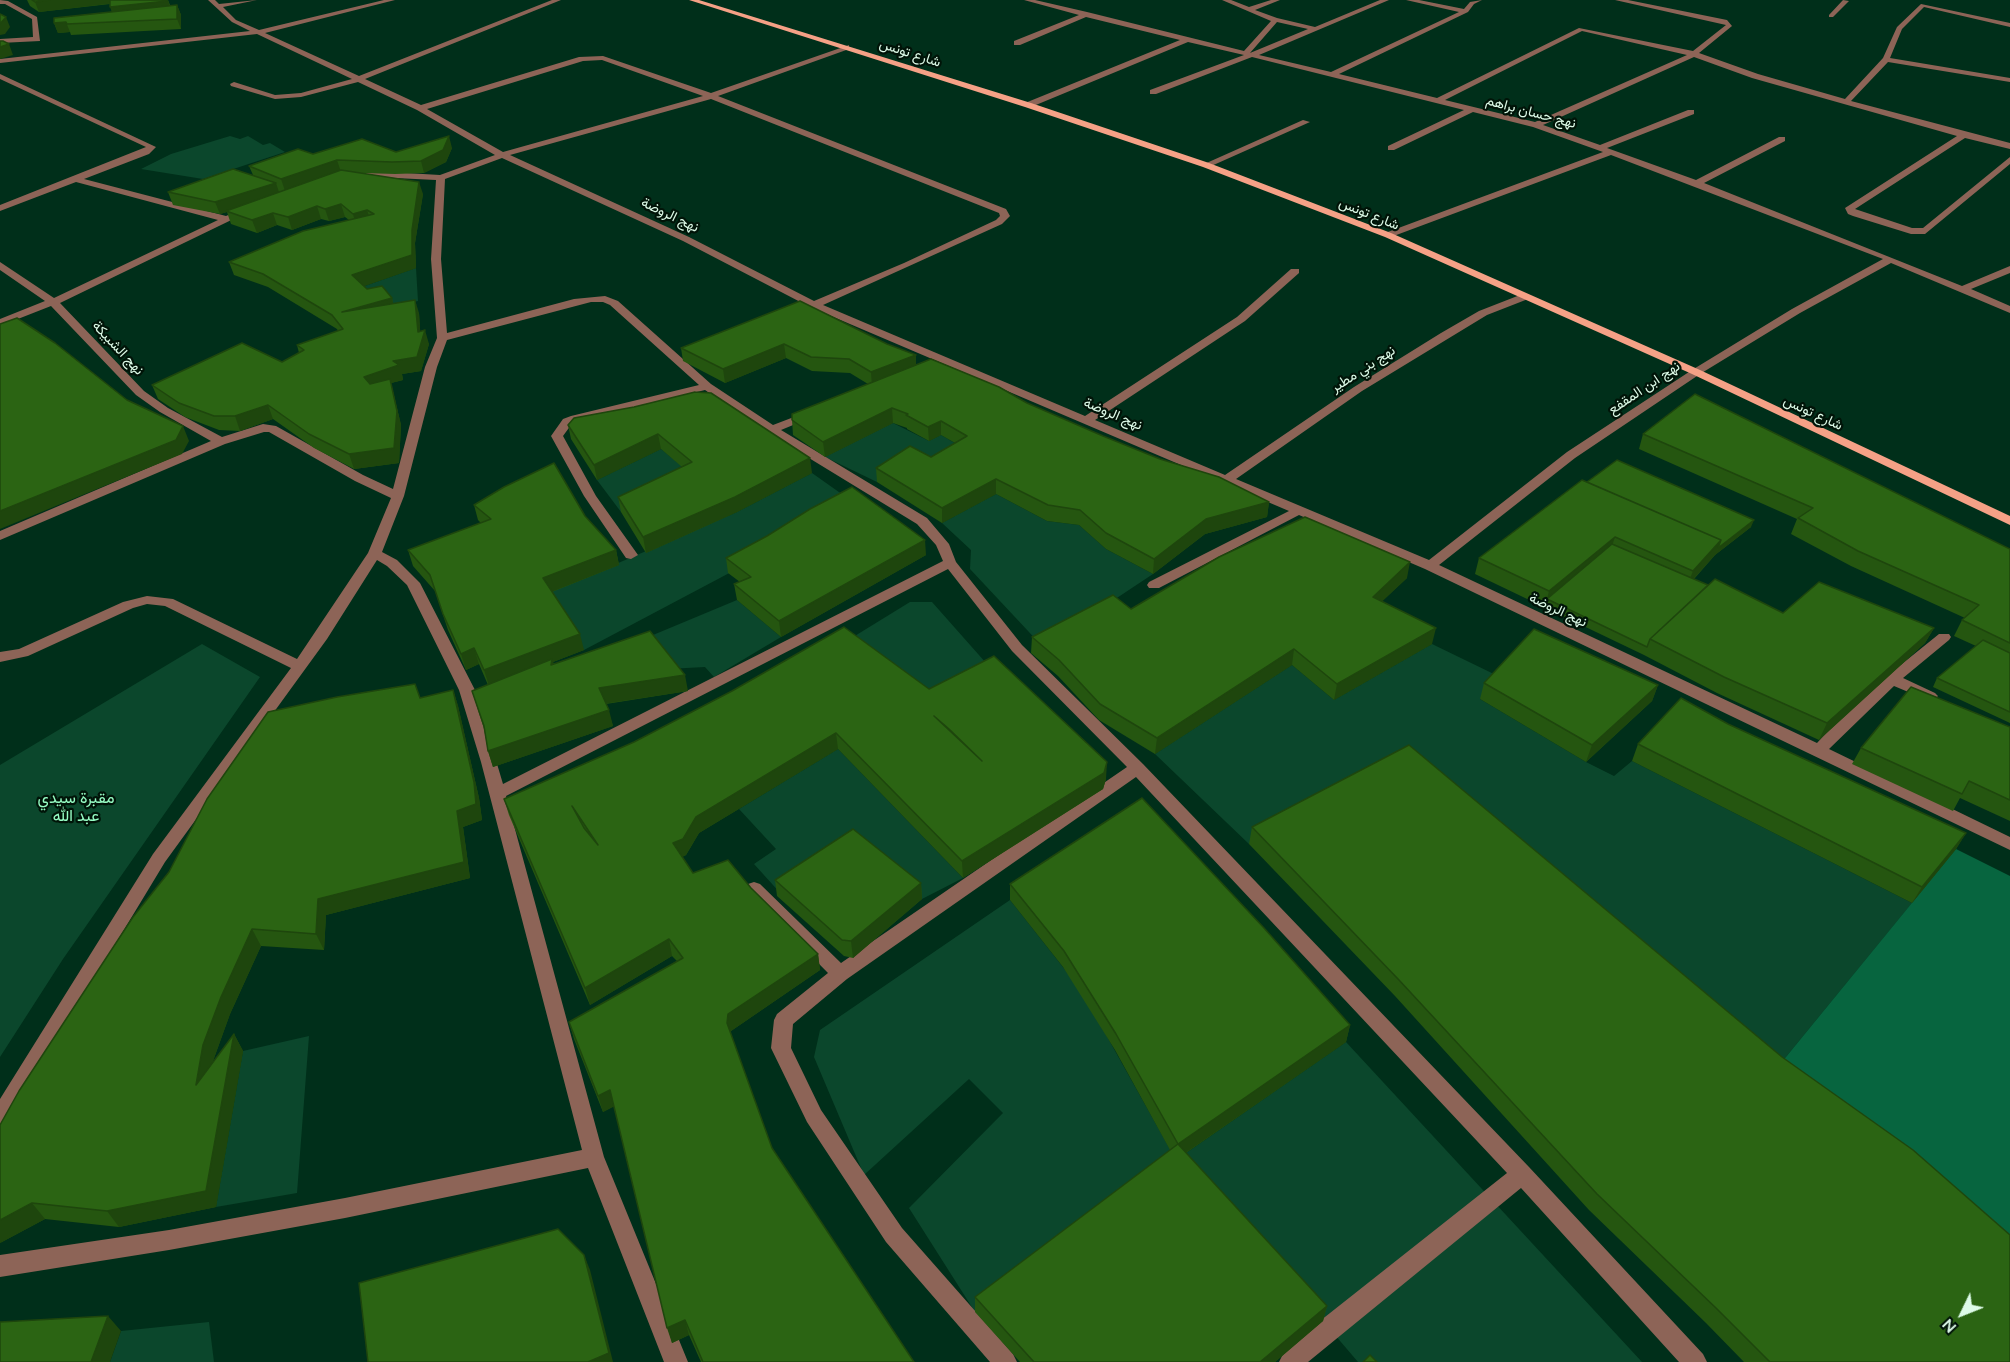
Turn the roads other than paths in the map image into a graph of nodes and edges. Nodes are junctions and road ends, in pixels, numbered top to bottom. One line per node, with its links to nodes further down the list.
1 (254, 0): 14 (street)
2 (392, 0): 22 (street)
3 (558, 0): 35 (street)
4 (692, 0): 27 (main road, شارع تونس)
5 (1027, 0): 17 (street, نهج حسان براهم)
6 (1225, 0): 15 (street)
7 (1277, 0): 15 (street)
8 (1386, 0): 21 (street)
9 (1409, 0): 16 (street)
10 (1479, 0): 16 (street)
11 (1618, 0): 29 (street)
12 (1844, 0): 18 (street)
13 (0, 2): 23 (street)
14 (214, 3): 22 (street, نهج الروضة)
15 (1248, 10): 19 (street)
16 (1466, 12): 33 (street)
17 (1087, 14): 24 (street, نهج حسان براهم); 26 (street)
18 (1831, 16)
19 (1275, 20): 21 (street); 28 (street)
20 (2010, 25): 31 (street)
21 (1316, 28): 28 (street)
22 (260, 32): 30 (street); 35 (street, نهج الروضة)
23 (38, 39): 25 (street); 30 (street)
24 (1186, 40): 28 (street, نهج حسان براهم); 42 (street)
25 (0, 41)
26 (1017, 43)
27 (846, 47): 39 (street); 42 (main road, شارع تونس)
28 (1249, 54): 33 (street, نهج حسان براهم); 38 (street)
29 (1694, 54): 40 (street); 41 (street); 47 (street)
30 (37, 57): 32 (street)
31 (1886, 59): 36 (street); 41 (street)
32 (0, 61)
33 (1331, 75): 40 (street, نهج حسان براهم)
34 (0, 76): 59 (street)
35 (356, 80): 37 (street); 43 (street, نهج الروضة)
36 (2010, 80)
37 (234, 84)
38 (1153, 92)
39 (711, 96): 43 (street); 54 (street); 72 (street)
40 (1436, 102): 44 (street, نهج حسان براهم)
41 (1846, 102): 48 (street)
42 (1029, 105): 56 (main road, شارع تونس)
43 (420, 108): 54 (street, نهج الروضة)
44 (1470, 110): 47 (street, نهج حسان براهم); 52 (street)
45 (1691, 112): 51 (street)
46 (1306, 122): 56 (street)
47 (1536, 125): 51 (street, نهج حسان براهم)
48 (1964, 135): 50 (street); 55 (street)
49 (1782, 139): 60 (street)
50 (2010, 146)
51 (1602, 147): 53 (street, نهج حسان براهم)
52 (1391, 148)
53 (1613, 151): 60 (street, نهج حسان براهم); 64 (street)
54 (502, 155): 58 (street); 72 (street, نهج الروضة)
55 (2010, 160)
56 (1206, 165): 64 (main road, شارع تونس)
57 (344, 174): 58 (street)
58 (441, 178): 75 (street)
59 (74, 179): 62 (street); 63 (street)
60 (1697, 183): 65 (street, نهج حسان براهم)
61 (255, 207): 63 (street)
62 (0, 208)
63 (225, 219): 71 (street)
64 (1388, 236): 70 (main road, شارع تونس)
65 (1891, 259): 69 (street, نهج حسان براهم); 78 (street, نهج ابن المقفع)
66 (0, 265): 71 (street, نهج الشبيكة)
67 (2010, 268): 69 (street)
68 (1294, 272): 81 (street)
69 (1963, 289): 73 (street, نهج حسان براهم)
70 (1524, 297): 78 (main road, شارع تونس); 84 (street, نهج بني مطير)
71 (52, 302): 74 (street); 83 (street, نهج الشبيكة)
72 (814, 305): 76 (street, نهج الروضة)
73 (2010, 310)
74 (0, 323)
75 (441, 338): 79 (street); 85 (street)
76 (946, 361): 77 (street); 81 (street, نهج الروضة)
77 (924, 369)
78 (1696, 372): 87 (main road, شارع تونس); 92 (street, نهج ابن المقفع)
79 (707, 386): 82 (street); 90 (street)
80 (826, 408): 82 (street)
81 (1088, 419): 84 (street, نهج الروضة)
82 (772, 430): 91 (street)
83 (221, 441): 85 (street); 88 (street)
84 (1226, 480): 86 (street, نهج الروضة)
85 (398, 496): 89 (street)
86 (1298, 511): 92 (street, نهج الروضة); 93 (street)
87 (2010, 521)
88 (0, 536)
89 (375, 553): 96 (street); 101 (street)
90 (631, 555)
91 (950, 563): 100 (street); 101 (street)
92 (1430, 566): 99 (street, نهج الروضة)
93 (1154, 585)
94 (1944, 637): 97 (street)
95 (0, 657): 96 (street)
96 (300, 666): 105 (street)
97 (1892, 679): 98 (street); 99 (street)
98 (1941, 701)
99 (1819, 750): 102 (street, نهج الروضة)
100 (1137, 768): 104 (street); 107 (street)
101 (498, 794): 106 (street)
102 (2010, 844)
103 (753, 889): 104 (street)
104 (840, 974): 110 (street)
105 (0, 1117)
106 (594, 1157): 108 (street); 109 (street)
107 (1522, 1174): 111 (street); 112 (street)
108 (0, 1266)
109 (676, 1362)
110 (1005, 1362)
111 (1291, 1362)
112 (1695, 1362)

